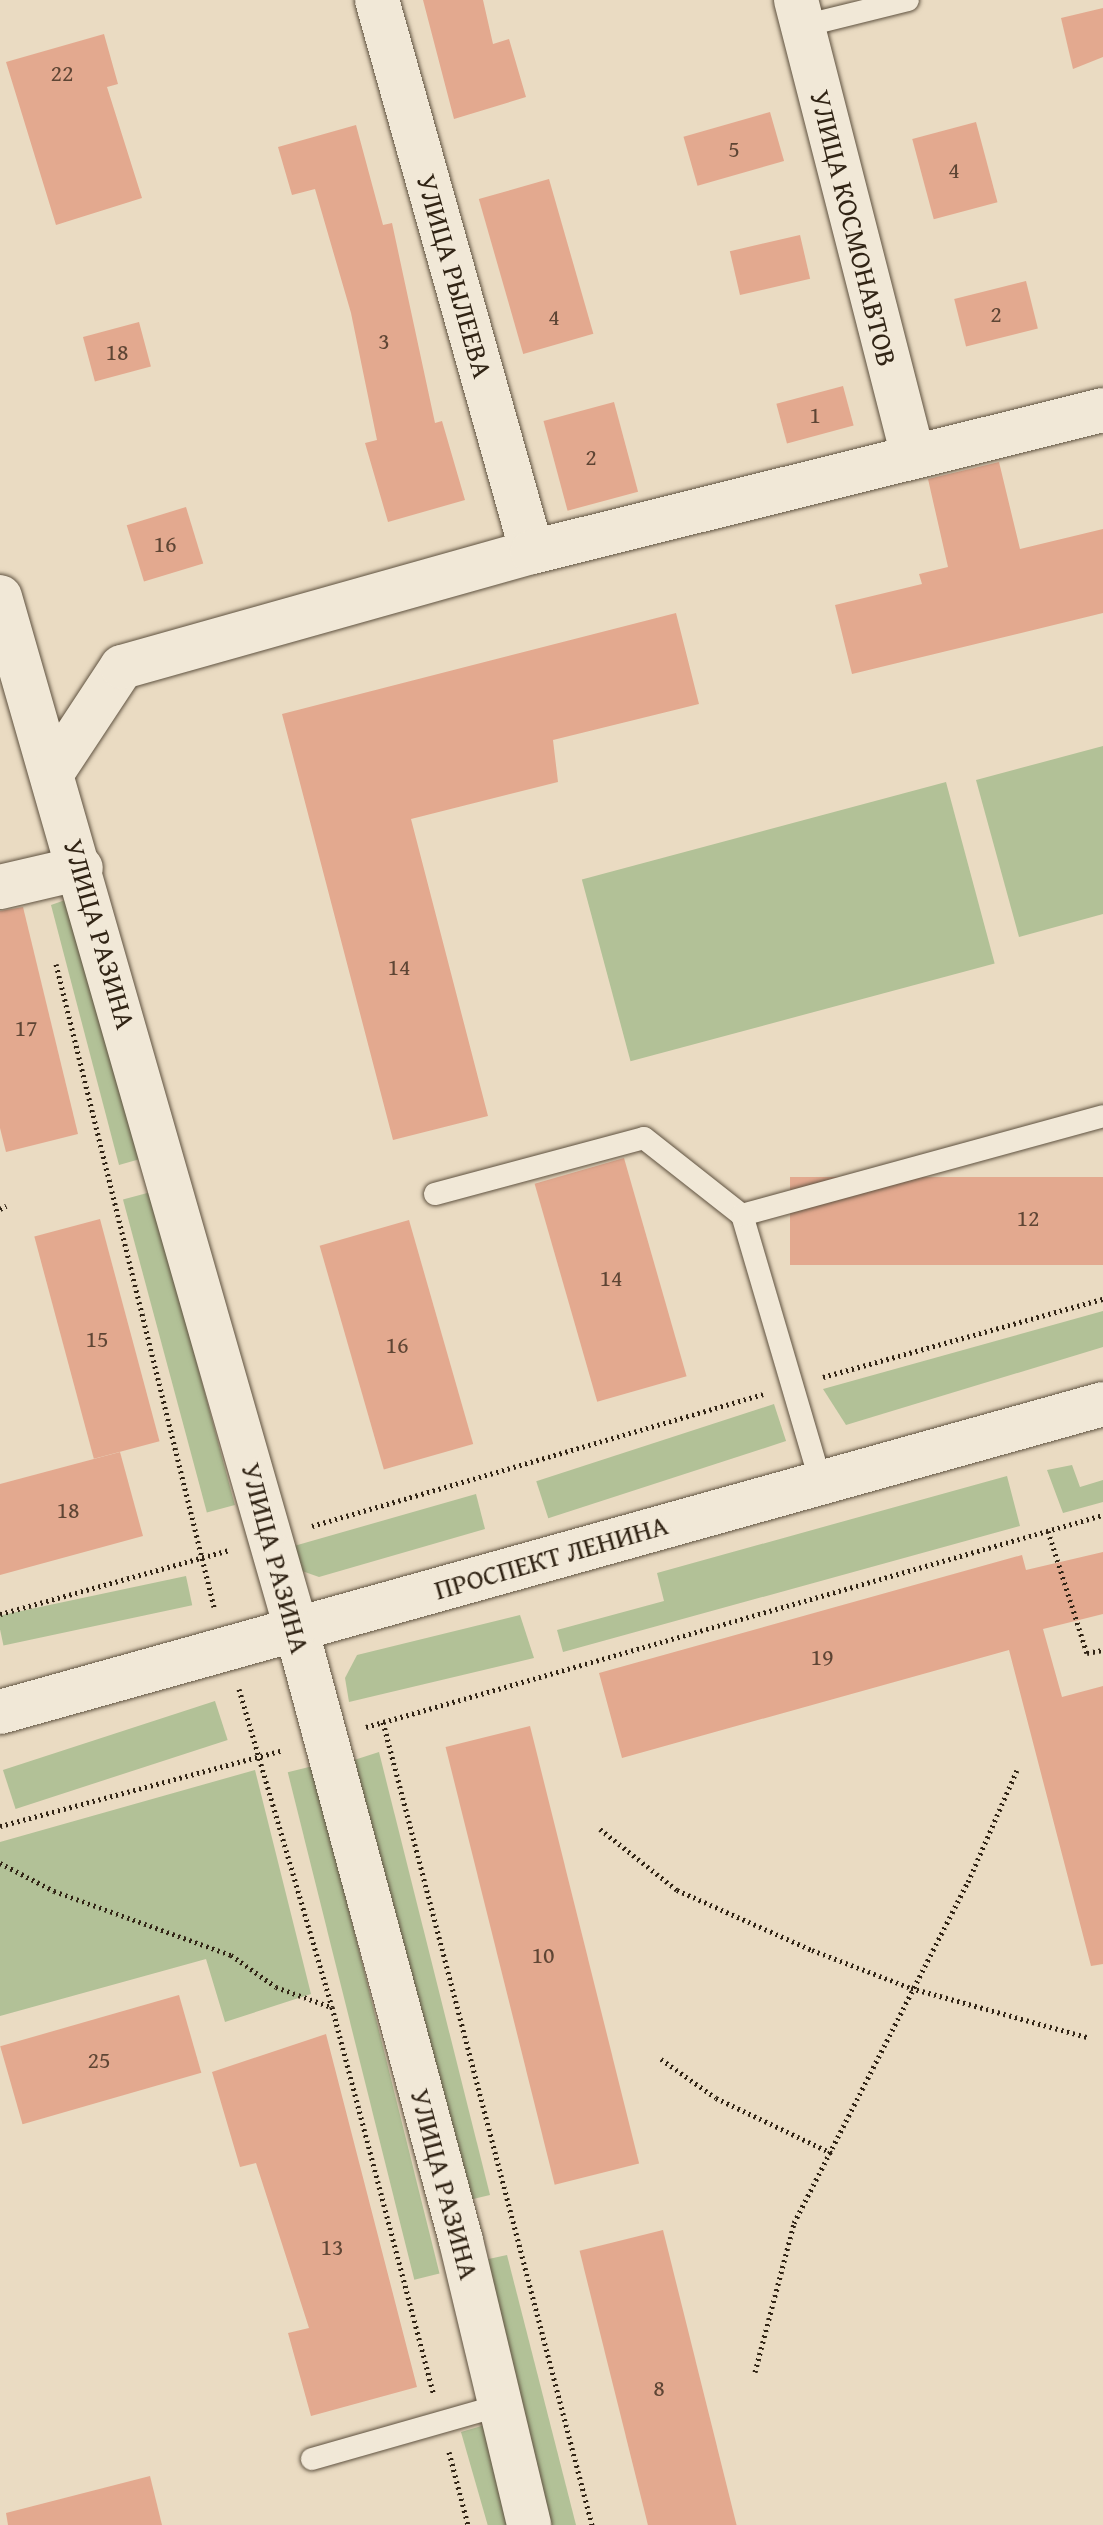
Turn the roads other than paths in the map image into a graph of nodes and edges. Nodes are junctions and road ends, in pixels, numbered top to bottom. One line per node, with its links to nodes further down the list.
1 (377, 0): 6 (street, УЛИЦА РЫЛЕЕВА)
2 (908, 0): 3 (lane)
3 (799, 13): 5 (street, УЛИЦА КОСМОНАВТОВ)
4 (1103, 410): 5 (street)
5 (913, 456): 6 (street)
6 (532, 552): 8 (street)
7 (0, 597): 8 (street, УЛИЦА РАЗИНА)
8 (52, 773): 9 (street, УЛИЦА РАЗИНА)
9 (81, 868): 10 (street); 16 (street, УЛИЦА РАЗИНА)
10 (0, 887)
11 (1103, 1116): 13 (lane)
12 (435, 1194): 13 (lane)
13 (742, 1215): 15 (lane)
14 (1103, 1404): 15 (street, ПРОСПЕКТ ЛЕНИНА)
15 (821, 1483): 16 (street, ПРОСПЕКТ ЛЕНИНА)
16 (296, 1628): 17 (street, ПРОСПЕКТ ЛЕНИНА); 18 (street, УЛИЦА РАЗИНА)
17 (0, 1712)
18 (501, 2405): 19 (lane); 20 (street, УЛИЦА РАЗИНА)
19 (312, 2459)
20 (529, 2525)

